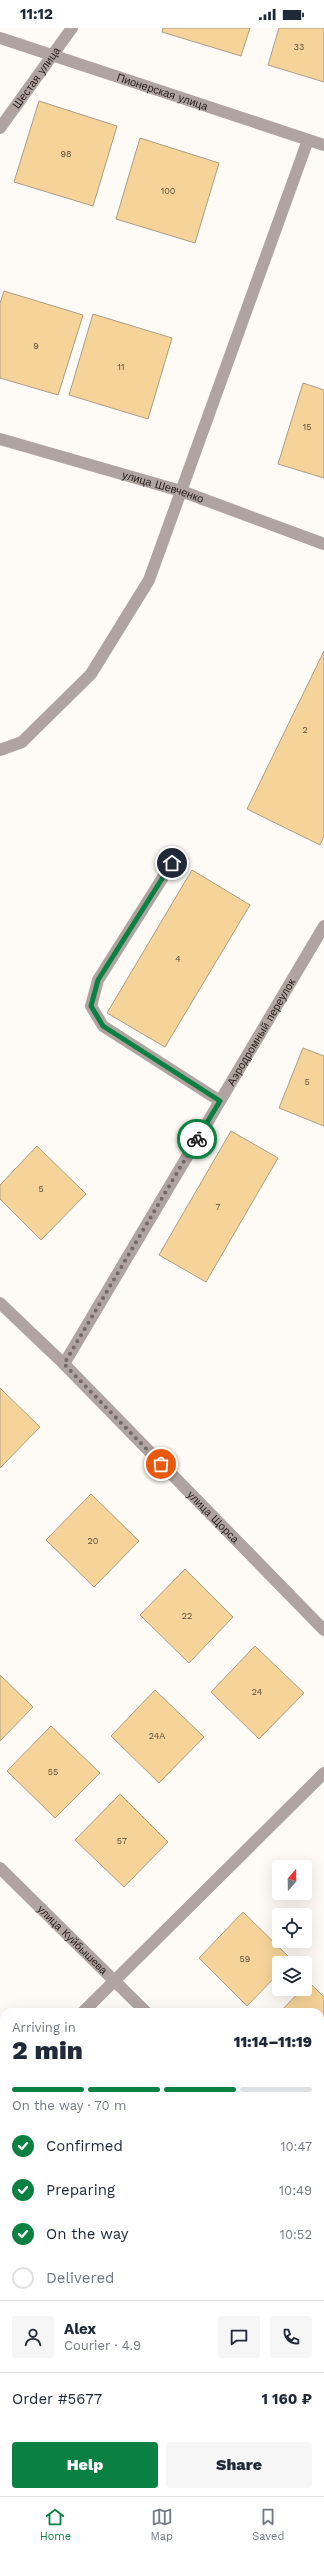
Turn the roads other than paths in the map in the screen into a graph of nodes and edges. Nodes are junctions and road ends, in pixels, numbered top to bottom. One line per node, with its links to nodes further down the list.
1 (72, 28): 3 (street, Шестая улица)
2 (0, 38): 3 (street, Пионерская улица)
3 (50, 56): 4 (street, Шестая улица); 5 (street, Пионерская улица)
4 (0, 128)
5 (308, 140): 6 (street, Пионерская улица); 8 (street)
6 (324, 145)
7 (0, 438): 8 (street, улица Шевченко)
8 (182, 491): 9 (street, улица Шевченко); 10 (street)
9 (324, 544)
10 (0, 750)
11 (172, 863): 13 (street)
12 (324, 926): 13 (street, Аэродромный переулок)
13 (220, 1101): 15 (street, Аэродромный переулок)
14 (0, 1303): 15 (street, улица Щорса)
15 (64, 1364): 16 (street, улица Щорса)
16 (324, 1630)
17 (324, 1774): 19 (street)
18 (0, 1868): 19 (street, улица Куйбышева)
19 (115, 1981): 20 (street); 21 (street, улица Куйбышева)
20 (87, 2008)
21 (142, 2008)

